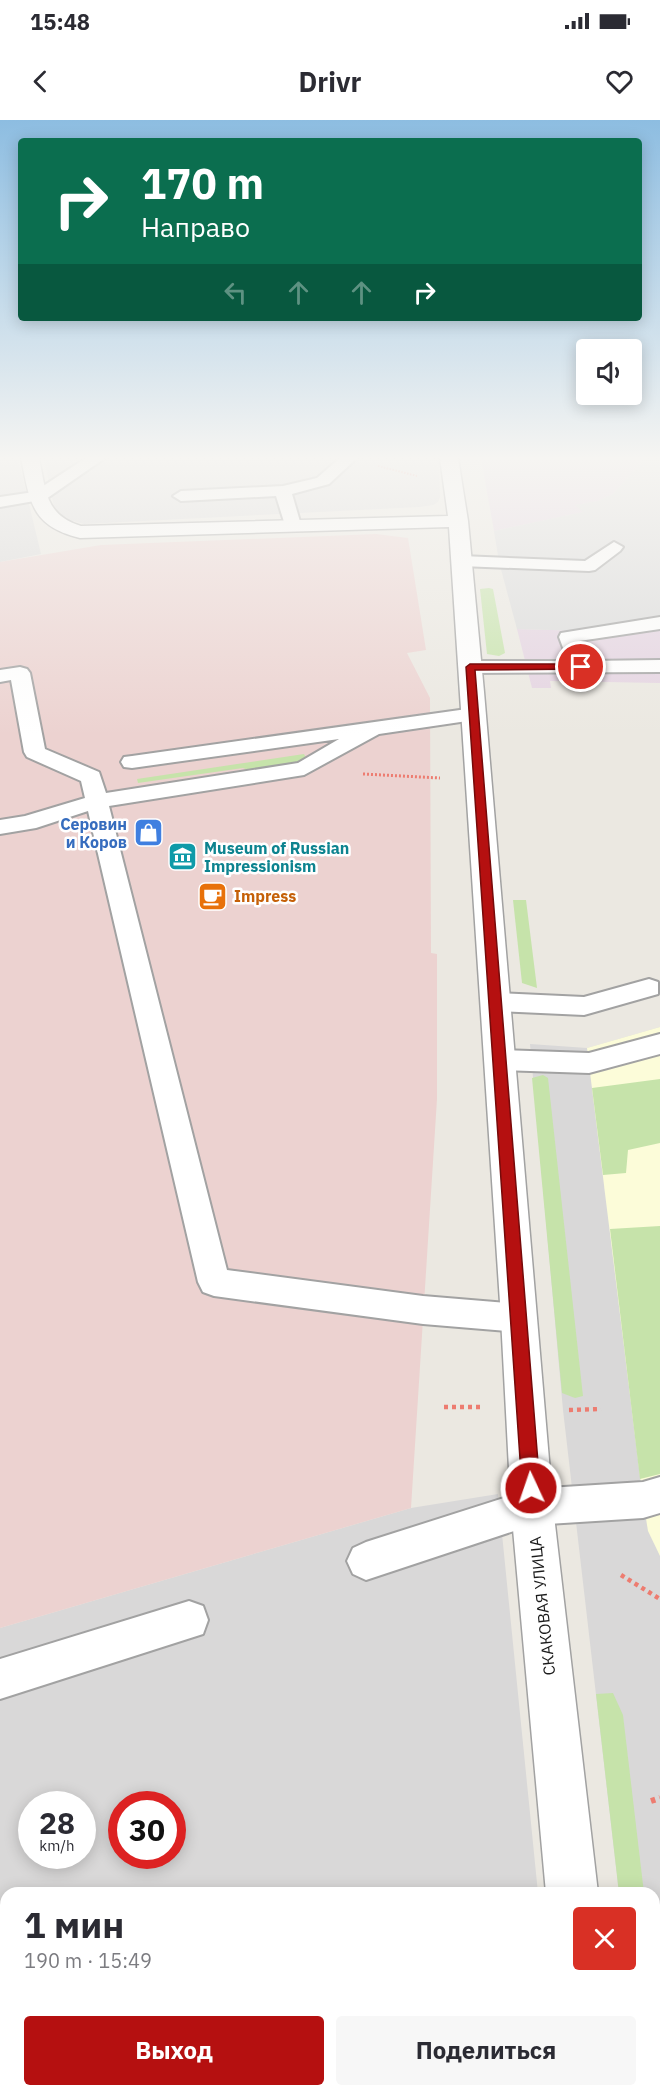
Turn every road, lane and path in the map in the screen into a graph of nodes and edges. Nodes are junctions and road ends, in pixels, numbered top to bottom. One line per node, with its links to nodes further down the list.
1 (460, 550): 3 (street, СКАКОВАЯ УЛИЦА)
2 (610, 550): 3 (lane)
3 (461, 561): 6 (street, СКАКОВАЯ УЛИЦА)
4 (660, 623): 7 (lane)
5 (660, 666): 7 (lane)
6 (470, 667): 7 (lane); 9 (street, СКАКОВАЯ УЛИЦА)
7 (581, 667)
8 (0, 676): 14 (lane)
9 (474, 719): 10 (lane); 11 (lane); 17 (street, СКАКОВАЯ УЛИЦА)
10 (375, 727): 11 (lane); 11 (lane)
11 (346, 742): 14 (lane)
12 (361, 774): 13 (path)
13 (447, 778)
14 (97, 801): 15 (lane); 20 (lane)
15 (0, 827)
16 (649, 988): 17 (lane)
17 (496, 1002): 19 (street, СКАКОВАЯ УЛИЦА)
18 (660, 1044): 19 (lane)
19 (501, 1060): 20 (street, СКАКОВАЯ УЛИЦА)
20 (520, 1318): 26 (street, СКАКОВАЯ УЛИЦА)
21 (444, 1407): 22 (path)
22 (485, 1407)
23 (601, 1409): 24 (path)
24 (563, 1410)
25 (660, 1495): 26 (lane)
26 (532, 1508): 27 (lane); 34 (street, СКАКОВАЯ УЛИЦА)
27 (366, 1561)
28 (621, 1575): 29 (path)
29 (660, 1599)
30 (189, 1620): 31 (lane)
31 (0, 1679)
32 (660, 1798): 33 (path)
33 (651, 1801)
34 (571, 1887)

